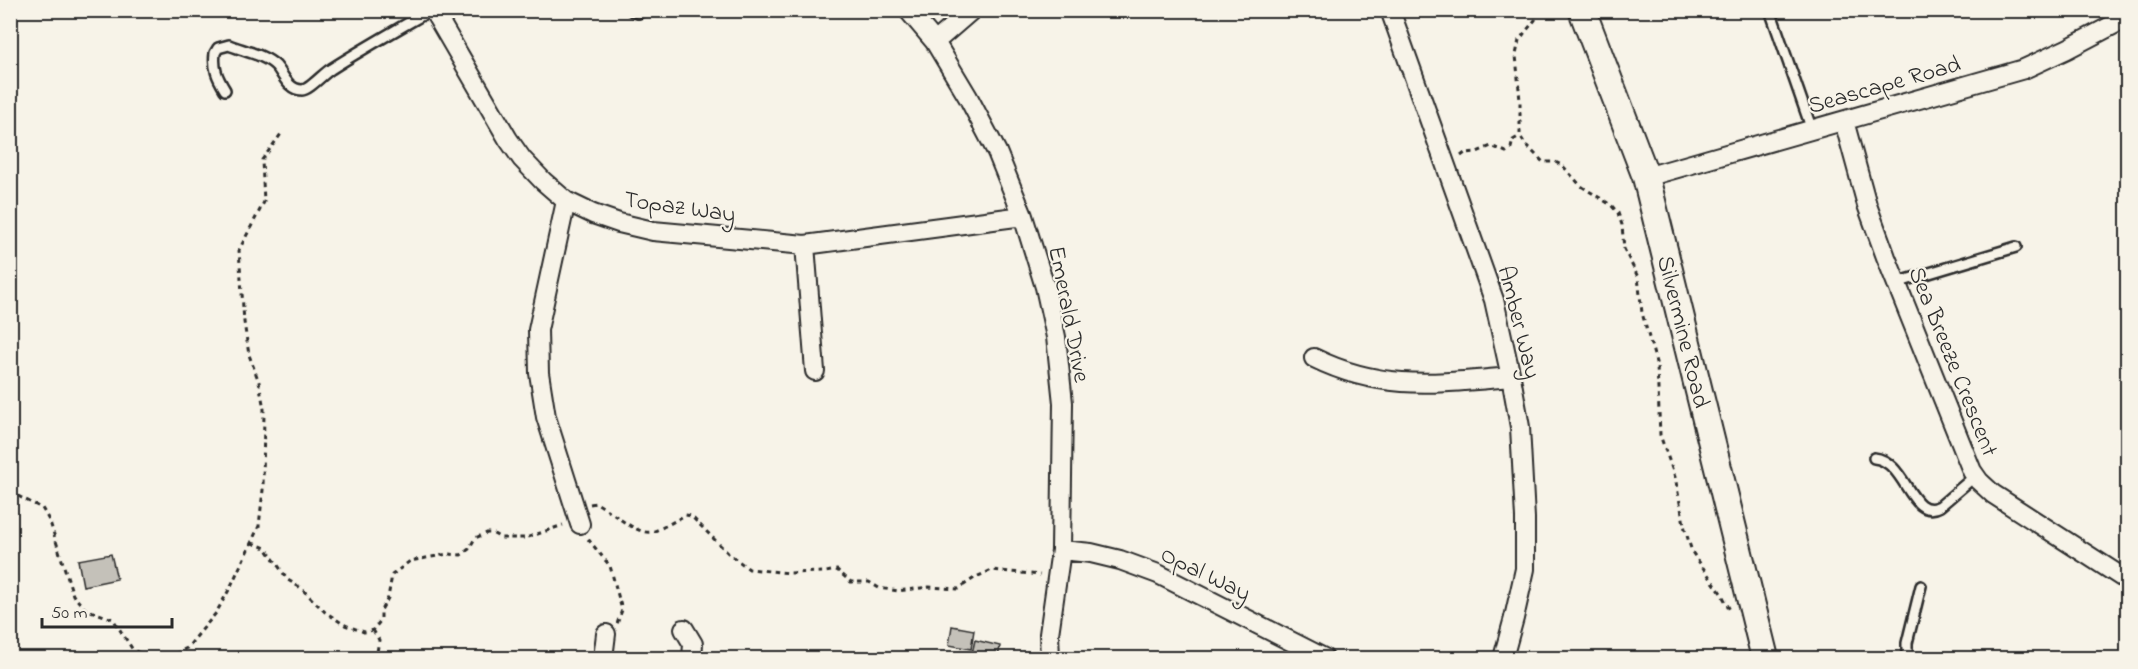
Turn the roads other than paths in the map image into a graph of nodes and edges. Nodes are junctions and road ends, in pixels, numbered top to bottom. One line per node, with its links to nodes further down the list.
1 (432, 10): 11 (lane); 15 (street, Topaz Way)
2 (631, 10): 3 (lane)
3 (645, 10)
4 (908, 10): 10 (street, Emerald Drive)
5 (972, 10): 10 (street)
6 (1390, 10): 22 (street, Amber Way)
7 (1582, 10): 14 (street, Silvermine Road)
8 (1770, 10): 13 (lane)
9 (2122, 16): 12 (street, Seascape Road)
10 (935, 42): 16 (street, Emerald Drive)
11 (225, 90)
12 (1844, 121): 13 (street, Seascape Road); 19 (street, Sea Breeze Crescent)
13 (1812, 130): 14 (street, Seascape Road)
14 (1646, 177): 36 (street, Silvermine Road)
15 (566, 201): 17 (street, Topaz Way); 25 (street)
16 (1023, 216): 17 (street, Topaz Way); 26 (street, Emerald Drive)
17 (805, 245): 21 (street)
18 (2016, 248): 19 (lane)
19 (1896, 283): 24 (street, Sea Breeze Crescent)
20 (1314, 358): 22 (street)
21 (815, 371)
22 (1511, 377): 35 (street, Amber Way)
23 (1874, 458): 24 (lane)
24 (1975, 476): 27 (street, Sea Breeze Crescent)
25 (578, 517)
26 (1061, 550): 33 (street, Emerald Drive); 34 (street, Opal Way)
27 (2127, 582)
28 (1921, 586): 37 (lane)
29 (684, 629): 32 (street)
30 (606, 634): 31 (street)
31 (603, 658)
32 (693, 658)
33 (1050, 658)
34 (1324, 658)
35 (1503, 658)
36 (1765, 658)
37 (1907, 658)

